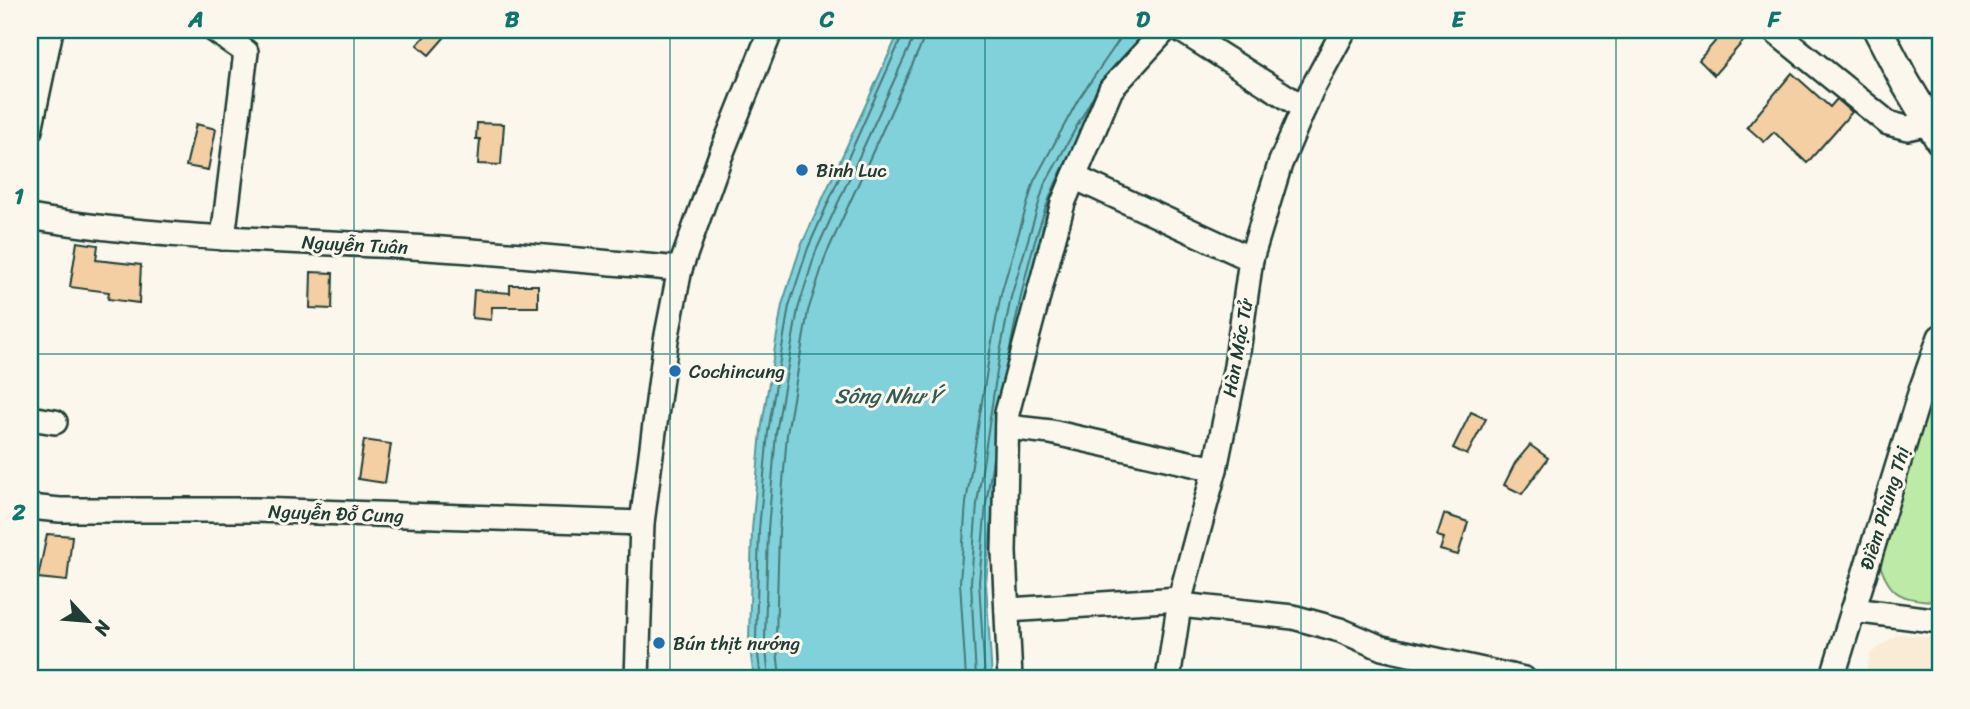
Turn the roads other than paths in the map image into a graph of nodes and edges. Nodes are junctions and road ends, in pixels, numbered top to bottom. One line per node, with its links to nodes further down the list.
1 (51, 30): 10 (street)
2 (214, 30): 14 (street)
3 (771, 30): 16 (street)
4 (1165, 30): 12 (street)
5 (1181, 30): 9 (street)
6 (1344, 30): 9 (street, Hàn Mặc Tử)
7 (1773, 30): 11 (street)
8 (1878, 30): 11 (main road)
9 (1304, 108): 15 (street, Hàn Mặc Tử)
10 (30, 130)
11 (1935, 131)
12 (1074, 177): 15 (street); 20 (street)
13 (30, 217): 14 (street, Nguyễn Tuân)
14 (223, 238): 16 (street, Nguyễn Tuân)
15 (1251, 259): 21 (street, Hàn Mặc Tử)
16 (681, 270): 23 (street)
17 (1940, 337): 26 (street, Điềm Phùng Thị)
18 (30, 418): 19 (street)
19 (55, 422)
20 (1007, 427): 21 (street); 25 (street)
21 (1214, 469): 24 (street, Hàn Mặc Tử)
22 (30, 507): 23 (street, Nguyễn Đỗ Cung)
23 (642, 523): 28 (street)
24 (1180, 602): 25 (street); 30 (street, Hàn Mặc Tử); 31 (street)
25 (1007, 610): 29 (street)
26 (1853, 610): 27 (street); 32 (street, Điềm Phùng Thị)
27 (1940, 621)
28 (637, 679)
29 (1010, 679)
30 (1168, 679)
31 (1524, 679)
32 (1832, 679)

